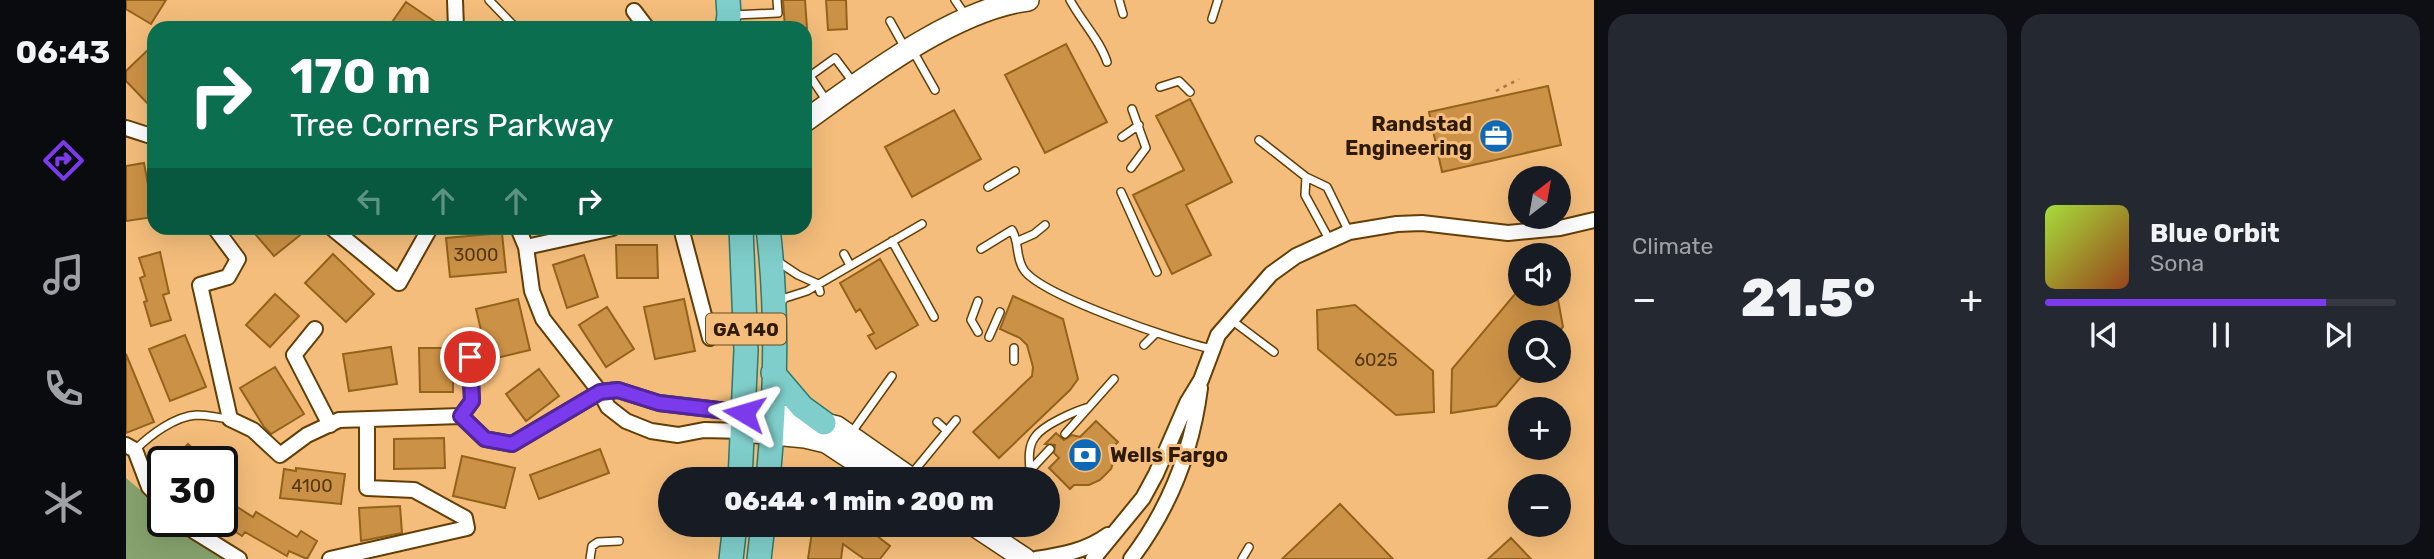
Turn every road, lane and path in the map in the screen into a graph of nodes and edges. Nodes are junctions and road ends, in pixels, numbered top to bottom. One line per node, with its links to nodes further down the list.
1 (455, 0): 15 (street)
2 (489, 0): 16 (lane)
3 (777, 0): 12 (lane)
4 (955, 0): 13 (lane)
5 (1021, 0): 6 (main road); 13 (main road)
6 (1028, 0)
7 (1070, 0): 20 (lane)
8 (1119, 0): 11 (lane)
9 (1218, 0): 14 (lane)
10 (634, 11): 17 (street)
11 (1123, 14)
12 (729, 18)
13 (968, 19): 19 (main road)
14 (1212, 19)
15 (456, 21)
16 (509, 21)
17 (642, 21)
18 (890, 21): 19 (lane)
19 (909, 50): 24 (main road); 26 (lane)
20 (1107, 62)
21 (812, 75): 24 (lane)
22 (812, 79): 29 (lane)
23 (1519, 79): 27 (path)
24 (855, 85): 29 (main road)
25 (1160, 87): 28 (lane)
26 (935, 90)
27 (1496, 91)
28 (1190, 92)
29 (828, 104): 31 (main road)
30 (1132, 109): 32 (lane)
31 (812, 116)
32 (1139, 125): 35 (lane); 37 (lane)
33 (126, 128): 34 (street)
34 (147, 135)
35 (1122, 137)
36 (1259, 140): 39 (lane)
37 (1131, 168)
38 (1015, 171): 40 (lane)
39 (1306, 177): 45 (lane); 54 (lane)
40 (988, 187)
41 (1121, 192): 62 (lane)
42 (1594, 220): 45 (street)
43 (922, 224): 55 (lane)
44 (1045, 225): 56 (lane)
45 (1349, 232): 54 (street)
46 (220, 235): 89 (street)
47 (341, 235): 48 (street)
48 (426, 235)
49 (521, 235): 57 (street)
50 (581, 235): 57 (street)
51 (683, 235): 74 (street)
52 (741, 235): 92 (main road, GA 140)
53 (769, 235): 60 (main road, GA 140)
54 (1329, 239): 69 (street)
55 (892, 241): 61 (lane); 68 (lane)
56 (1018, 241): 58 (lane); 72 (lane)
57 (526, 247): 85 (street)
58 (981, 249)
59 (844, 254): 61 (lane)
60 (772, 256): 63 (lane); 66 (main road, GA 140)
61 (850, 265): 63 (lane)
62 (1157, 272)
63 (818, 284): 64 (lane); 66 (lane)
64 (821, 292)
65 (978, 301): 71 (lane)
66 (774, 310): 81 (main road, GA 140)
67 (1000, 312): 73 (lane)
68 (934, 317)
69 (1230, 319): 77 (street); 78 (lane)
70 (315, 329): 95 (street)
71 (978, 332)
72 (1156, 333): 75 (lane); 77 (lane)
73 (989, 337)
74 (710, 338)
75 (1144, 345)
76 (1014, 348): 80 (lane)
77 (1212, 349): 84 (street)
78 (1274, 352)
79 (470, 357): 88 (street)
80 (1014, 361)
81 (773, 373): 94 (main road); 96 (main road, GA 140)
82 (892, 376): 100 (lane)
83 (1114, 379): 87 (lane)
84 (1200, 380): 111 (street); 112 (street)
85 (600, 392): 86 (street); 88 (street); 97 (street)
86 (659, 403): 92 (street); 97 (street)
87 (1089, 407): 99 (lane); 108 (lane)
88 (461, 416): 90 (street)
89 (230, 419): 95 (street); 101 (lane)
90 (368, 419): 95 (street); 120 (street)
91 (957, 420): 98 (lane)
92 (743, 422): 96 (main road); 97 (street); 103 (main road, GA 140)
93 (937, 422): 98 (lane)
94 (824, 423): 96 (main road); 100 (main road)
95 (330, 425)
96 (772, 425): 104 (main road, GA 140); 105 (main road)
97 (652, 431)
98 (947, 431): 107 (lane)
99 (1065, 434)
100 (850, 435): 106 (main road)
101 (130, 447): 110 (street)
102 (1050, 449): 109 (lane)
103 (741, 467)
104 (769, 467)
105 (864, 467)
106 (895, 467)
107 (919, 467)
108 (1030, 467)
109 (1033, 467)
110 (147, 483)
111 (1125, 521): 125 (street); 126 (street)
112 (1149, 536): 127 (street); 128 (street)
113 (204, 537): 119 (street)
114 (734, 537): 122 (main road)
115 (762, 537): 123 (main road)
116 (992, 537): 124 (main road)
117 (619, 541): 121 (lane)
118 (1249, 547): 129 (lane)
119 (239, 559)
120 (330, 559)
121 (590, 559)
122 (731, 559)
123 (759, 559)
124 (1025, 559)
125 (1036, 559)
126 (1093, 559)
127 (1131, 559)
128 (1137, 559)
129 (1242, 559)

